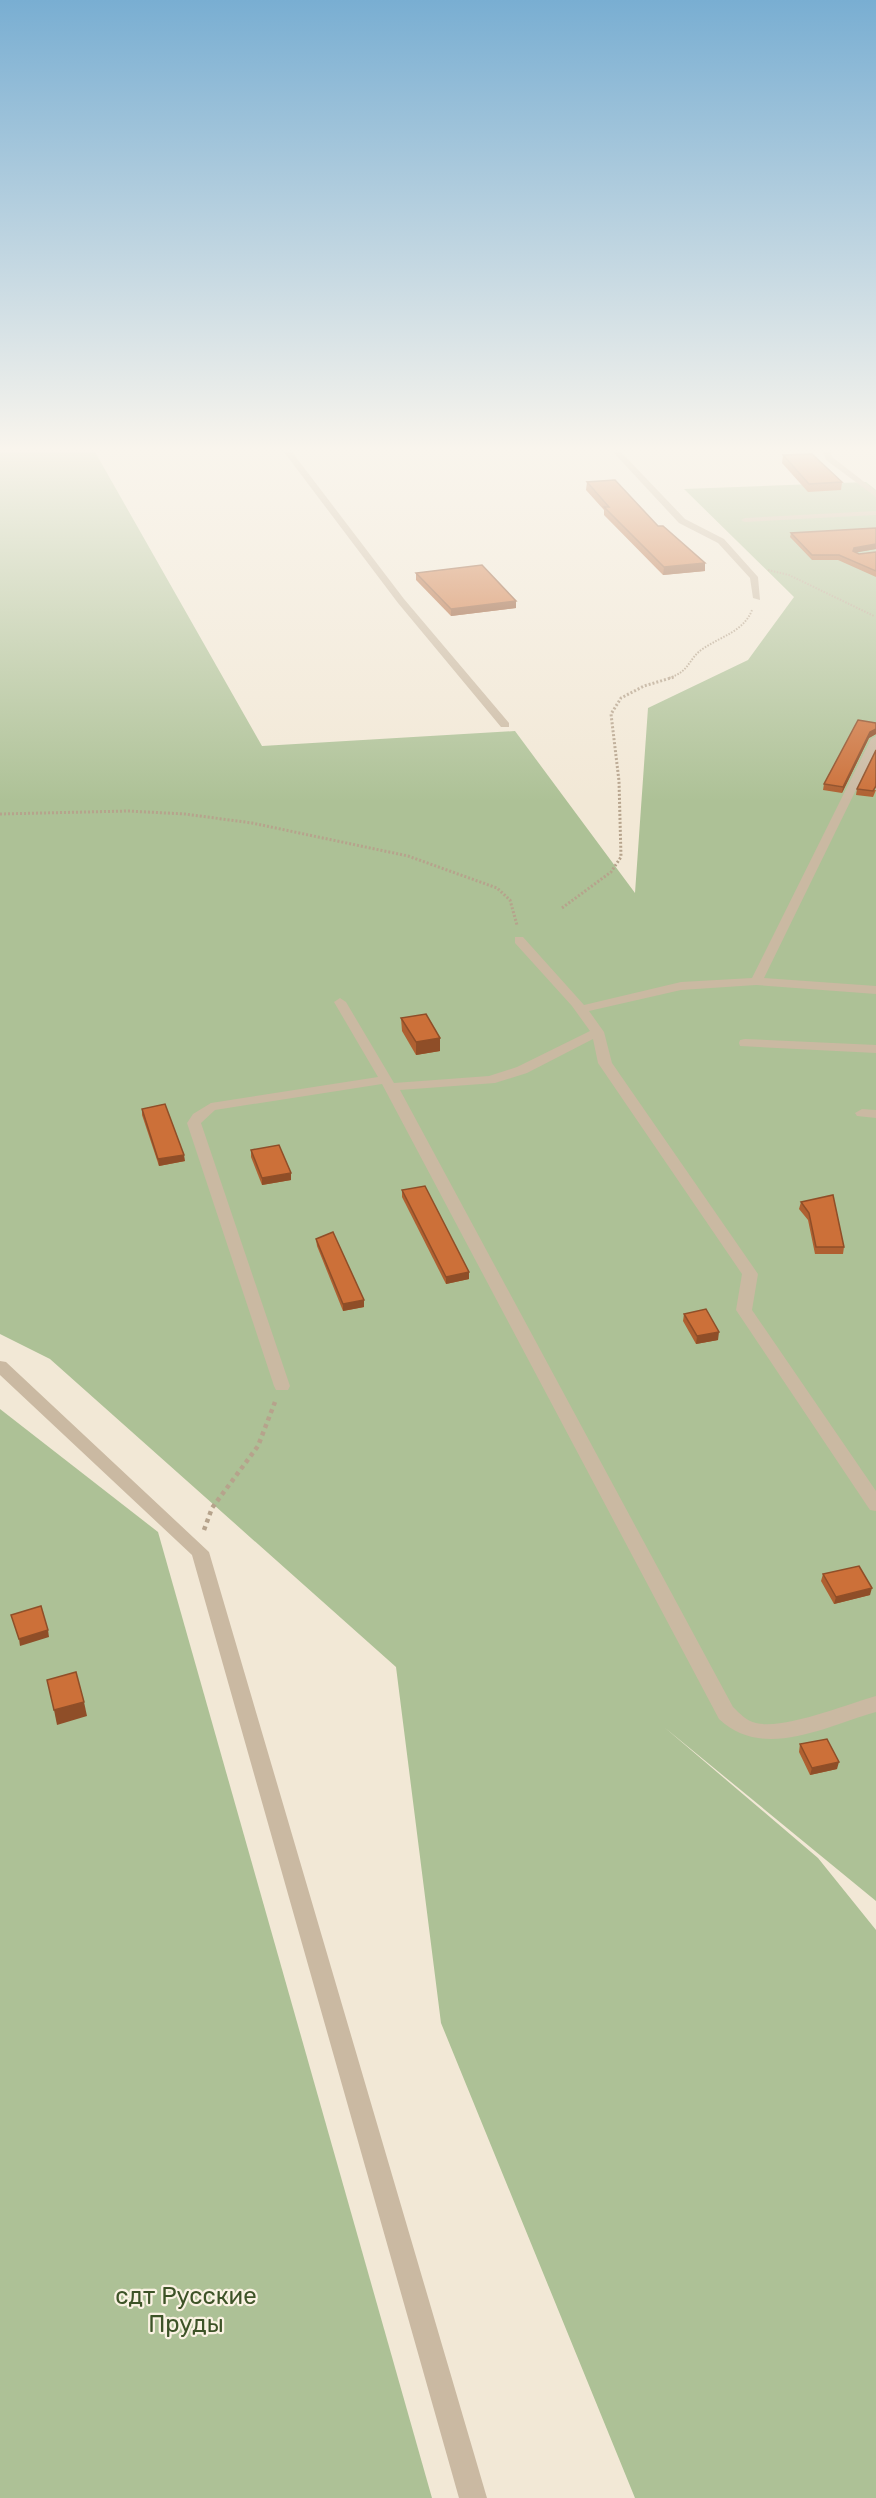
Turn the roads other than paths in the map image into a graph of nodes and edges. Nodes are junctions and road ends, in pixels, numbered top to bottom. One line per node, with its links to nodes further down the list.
1 (376, 569): 4 (street)
2 (746, 569): 3 (street)
3 (757, 598)
4 (505, 725)
5 (876, 739): 7 (street)
6 (519, 940): 10 (street)
7 (756, 981): 8 (street); 10 (street)
8 (876, 990)
9 (340, 1002): 14 (street)
10 (581, 1009): 11 (street)
11 (598, 1032): 14 (street); 17 (street)
12 (745, 1043): 13 (street)
13 (876, 1049)
14 (387, 1083): 16 (street); 18 (street)
15 (0, 1366): 19 (street)
16 (282, 1386)
17 (876, 1505)
18 (876, 1704)
19 (473, 2498)

